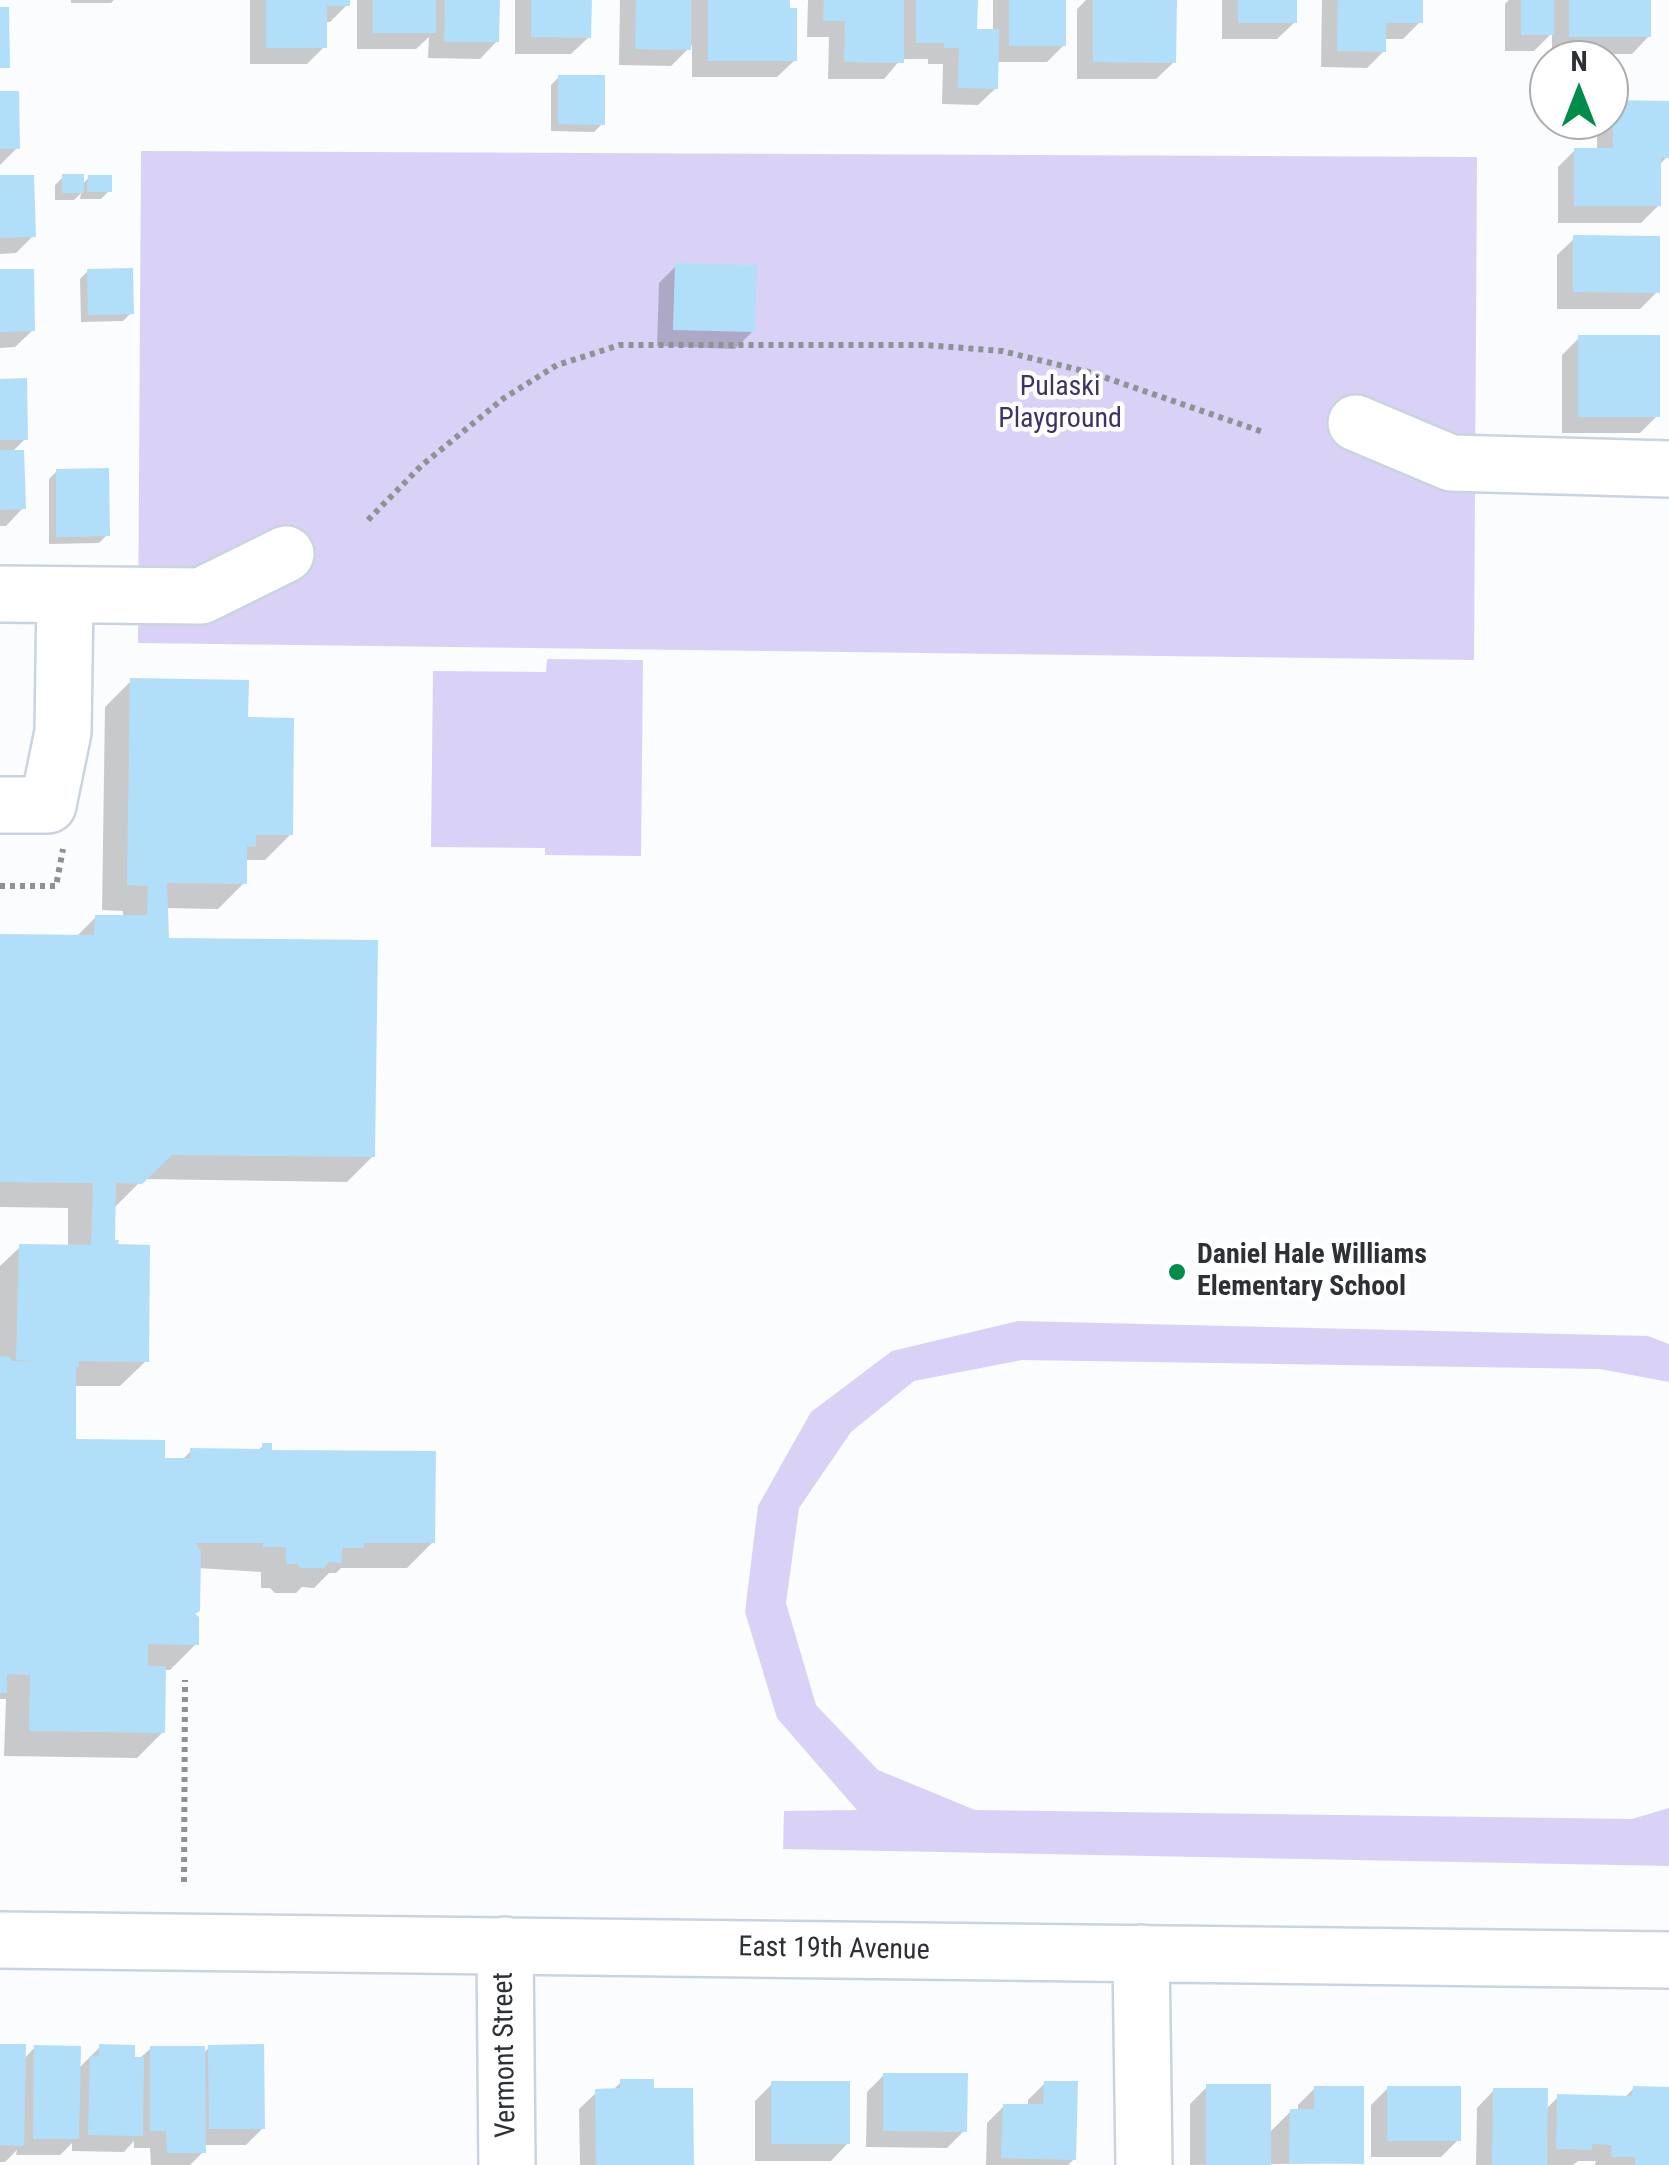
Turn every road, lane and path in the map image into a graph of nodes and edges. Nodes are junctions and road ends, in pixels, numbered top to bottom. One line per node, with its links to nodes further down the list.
1 (1356, 423): 3 (street)
2 (1263, 432): 4 (path)
3 (1669, 469)
4 (368, 520)
5 (286, 554): 7 (street)
6 (0, 594): 7 (street)
7 (65, 594): 8 (street)
8 (0, 805)
9 (185, 1680): 10 (path)
10 (184, 1882)
11 (0, 1940): 12 (street, East 19th Avenue)
12 (505, 1945): 13 (street, East 19th Avenue); 15 (street, Vermont Street)
13 (1141, 1953): 14 (street, East 19th Avenue); 16 (street)
14 (1669, 1960)
15 (507, 2165)
16 (1144, 2165)

